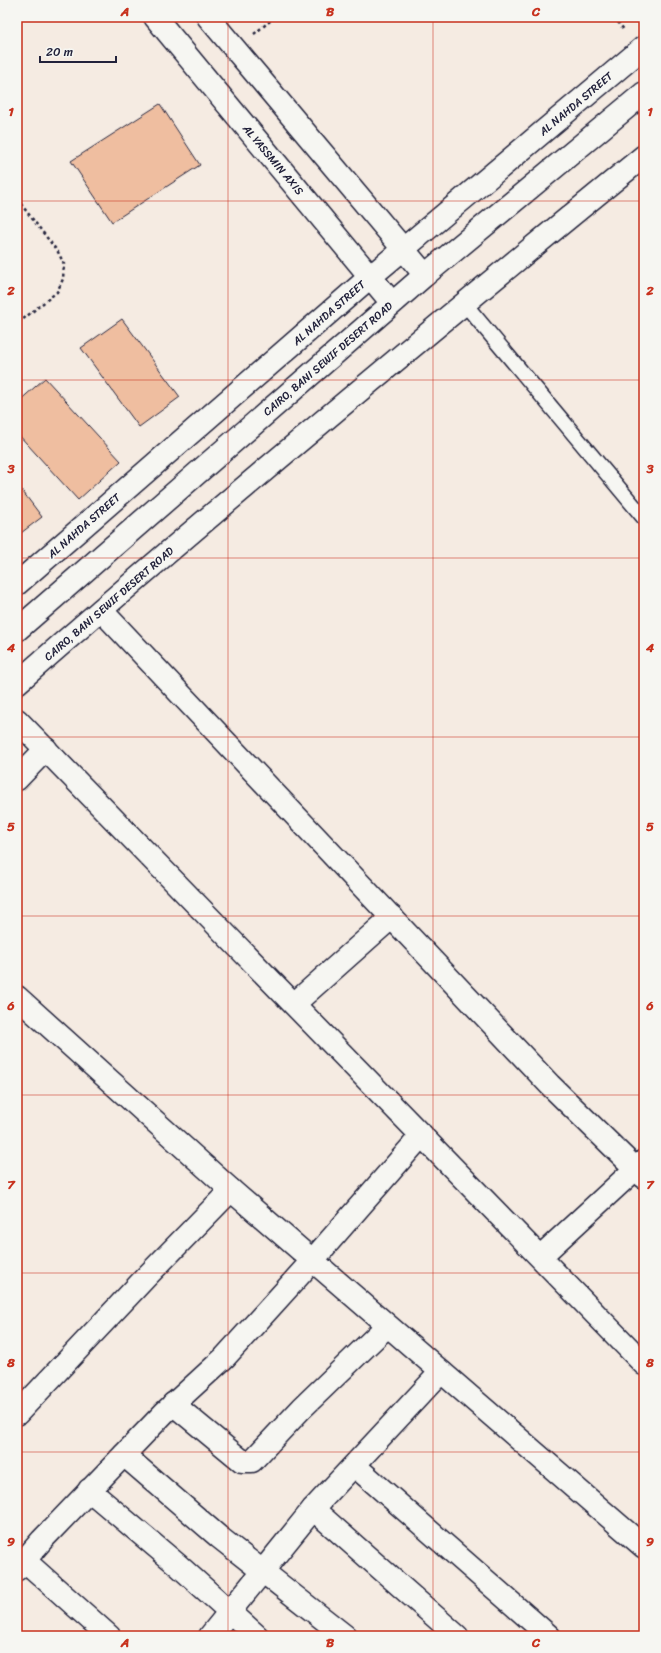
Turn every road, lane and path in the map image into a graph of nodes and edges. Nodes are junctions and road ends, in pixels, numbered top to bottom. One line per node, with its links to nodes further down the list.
1 (155, 17): 9 (street, AL YASSMIN AXIS)
2 (208, 17): 7 (street)
3 (644, 47): 7 (street, AL NAHDA STREET)
4 (644, 93): 8 (street, CAIRO, BANI SEWIF DESERT ROAD)
5 (644, 156): 10 (street, CAIRO, BANI SEWIF DESERT ROAD)
6 (17, 199): 12 (path)
7 (403, 249): 8 (street); 9 (street, AL NAHDA STREET)
8 (425, 275): 11 (street, CAIRO, BANI SEWIF DESERT ROAD)
9 (370, 277): 11 (street, AL YASSMIN AXIS); 14 (street, AL NAHDA STREET)
10 (464, 303): 13 (lane); 15 (street, CAIRO, BANI SEWIF DESERT ROAD)
11 (392, 304): 16 (street, CAIRO, BANI SEWIF DESERT ROAD)
12 (17, 324)
13 (644, 518)
14 (17, 584)
15 (101, 610): 17 (street, CAIRO, BANI SEWIF DESERT ROAD); 21 (street)
16 (17, 630)
17 (17, 684)
18 (17, 720): 19 (street)
19 (46, 749): 20 (street); 23 (street)
20 (17, 779)
21 (392, 917): 23 (street); 25 (street)
22 (17, 997): 26 (street)
23 (294, 1004): 24 (street)
24 (422, 1134): 27 (street); 28 (street)
25 (641, 1169): 27 (street)
26 (231, 1190): 28 (street); 33 (street)
27 (541, 1256): 30 (street)
28 (312, 1261): 29 (street); 32 (street)
29 (387, 1326): 31 (street); 32 (street)
30 (644, 1364)
31 (441, 1372): 35 (street); 38 (street)
32 (173, 1404): 34 (street)
33 (17, 1414)
34 (124, 1455): 36 (street); 40 (street)
35 (355, 1466): 37 (street); 47 (street)
36 (90, 1490): 39 (street); 41 (street)
37 (313, 1509): 40 (street); 46 (street)
38 (644, 1547)
39 (21, 1564): 42 (street)
40 (263, 1571): 41 (street); 45 (street)
41 (229, 1611): 43 (street); 44 (street)
42 (109, 1636)
43 (210, 1636)
44 (257, 1636)
45 (345, 1636)
46 (457, 1636)
47 (549, 1636)

